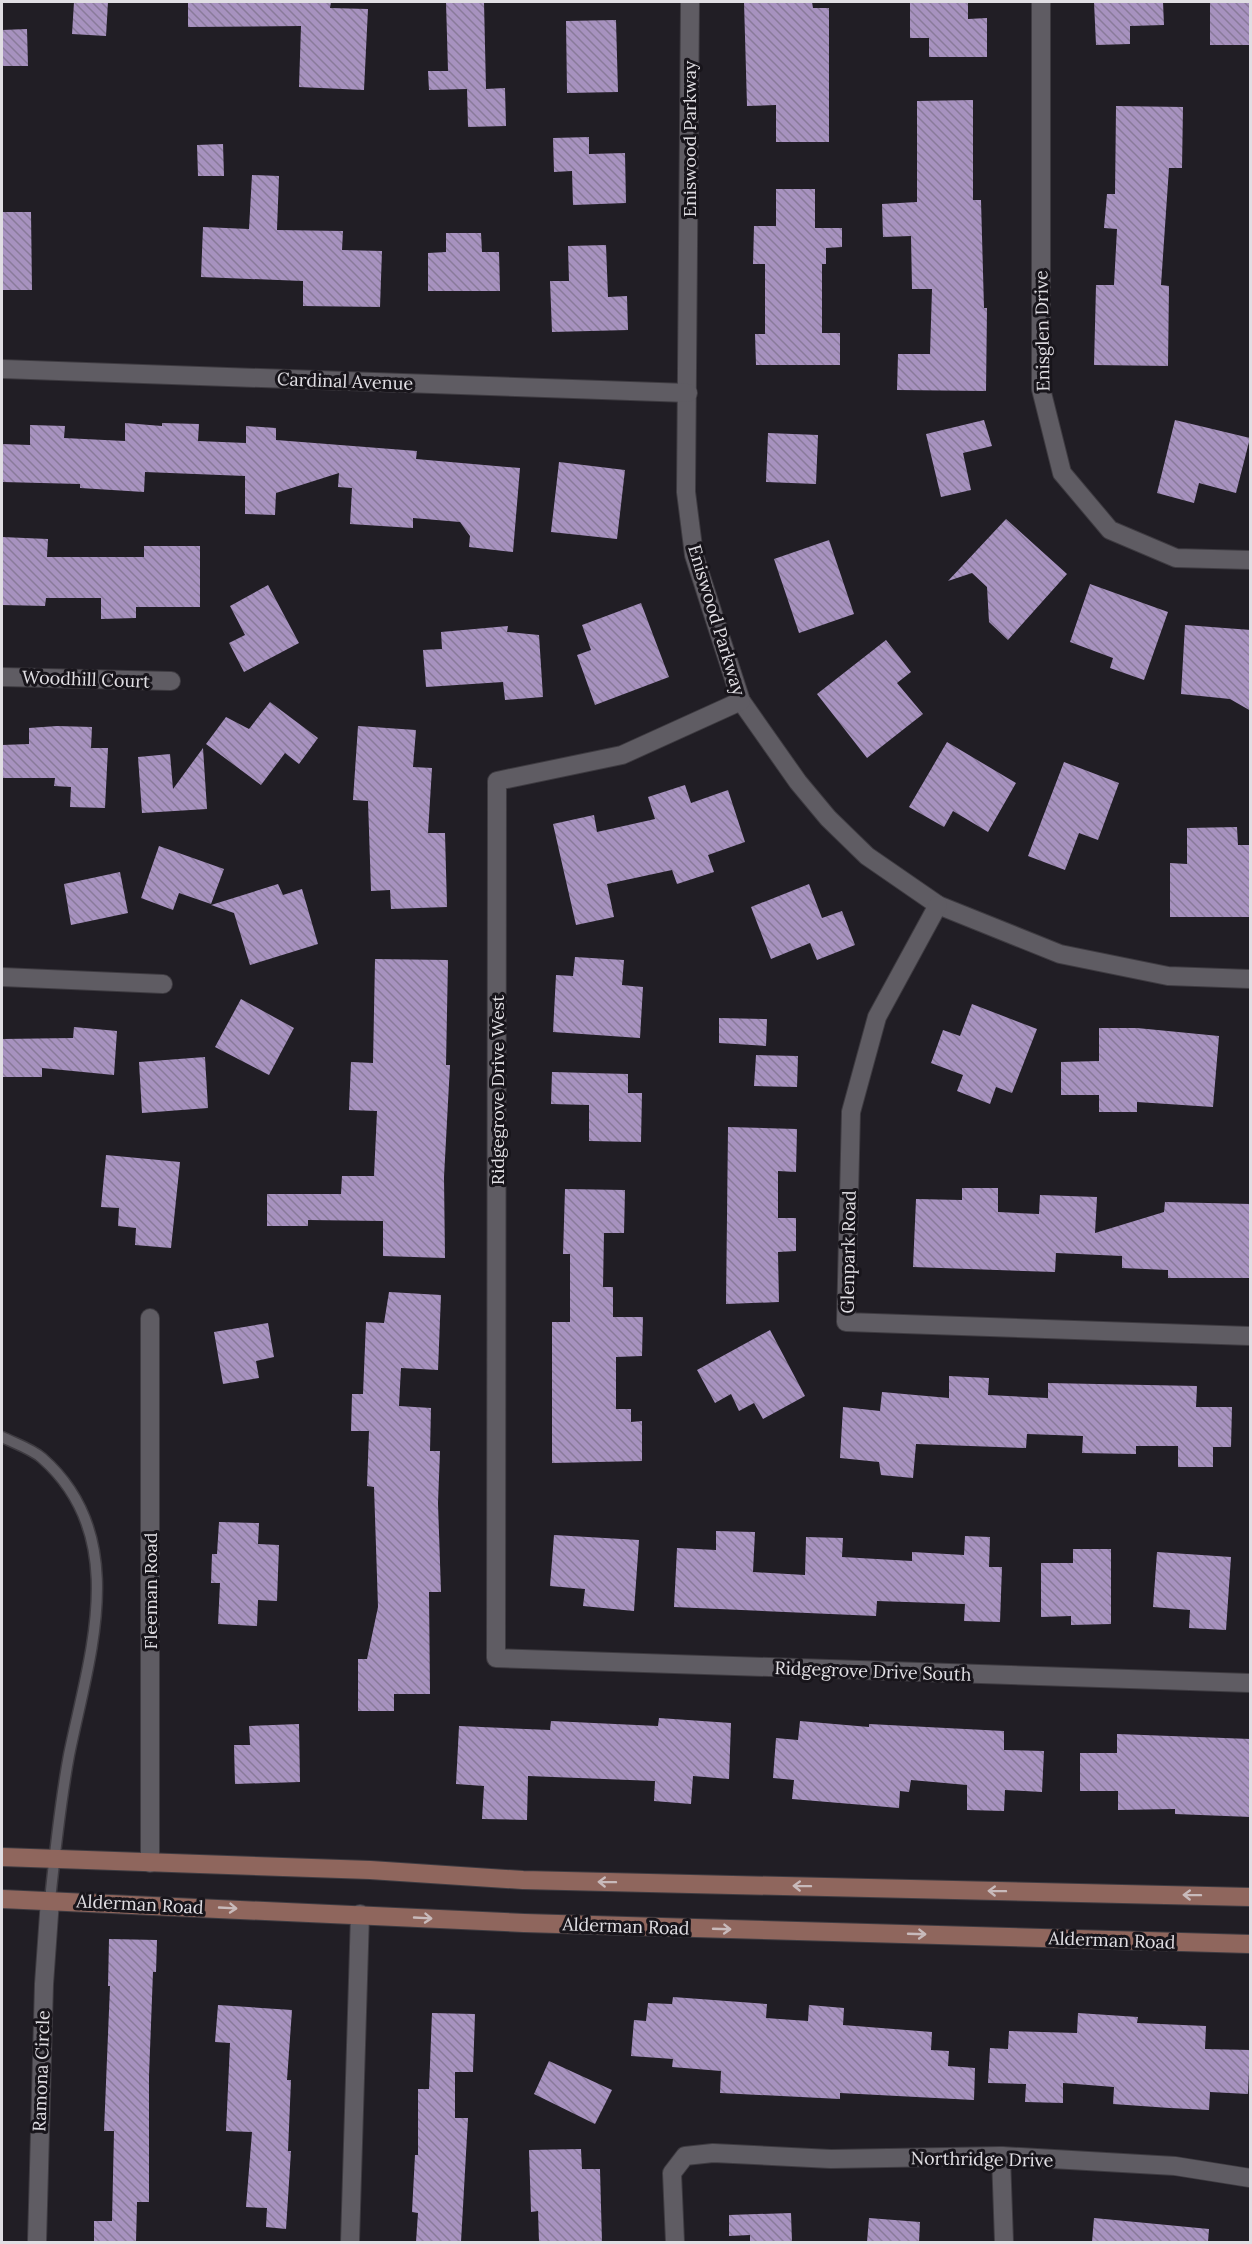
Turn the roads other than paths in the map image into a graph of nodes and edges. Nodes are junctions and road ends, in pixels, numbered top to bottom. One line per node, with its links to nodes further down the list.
1 (690, 2): 4 (street, Eniswood Parkway)
2 (1041, 2): 5 (street, Enisglen Drive)
3 (2, 369): 4 (street, Cardinal Avenue)
4 (688, 393): 8 (street, Eniswood Parkway)
5 (1251, 560)
6 (2, 676): 7 (street, Woodhill Court)
7 (171, 681)
8 (741, 701): 9 (street, Eniswood Parkway); 16 (street, Ridgegrove Drive West)
9 (938, 905): 11 (street, Eniswood Parkway); 14 (street, Glenpark Road)
10 (2, 977): 12 (street)
11 (1251, 979)
12 (163, 984)
13 (150, 1318): 20 (street, Fleeman Road)
14 (1251, 1336)
15 (2, 1437): 19 (lane)
16 (496, 1658): 17 (street, Ridgegrove Drive South)
17 (1251, 1683)
18 (2, 1857): 19 (main road)
19 (54, 1858): 20 (main road); 23 (lane)
20 (150, 1863): 21 (main road, one-way to 20)
21 (1251, 1897)
22 (2, 1899): 23 (main road, Alderman Road)
23 (50, 1900): 24 (main road, Alderman Road, one-way to 24); 28 (street, Ramona Circle)
24 (360, 1914): 25 (main road, Alderman Road, one-way to 25); 29 (street)
25 (1251, 1944)
26 (1001, 2156): 27 (street, Northridge Drive); 30 (street, Northridge Drive); 31 (street)
27 (1251, 2178)
28 (37, 2242)
29 (350, 2242)
30 (675, 2242)
31 (1004, 2242)

